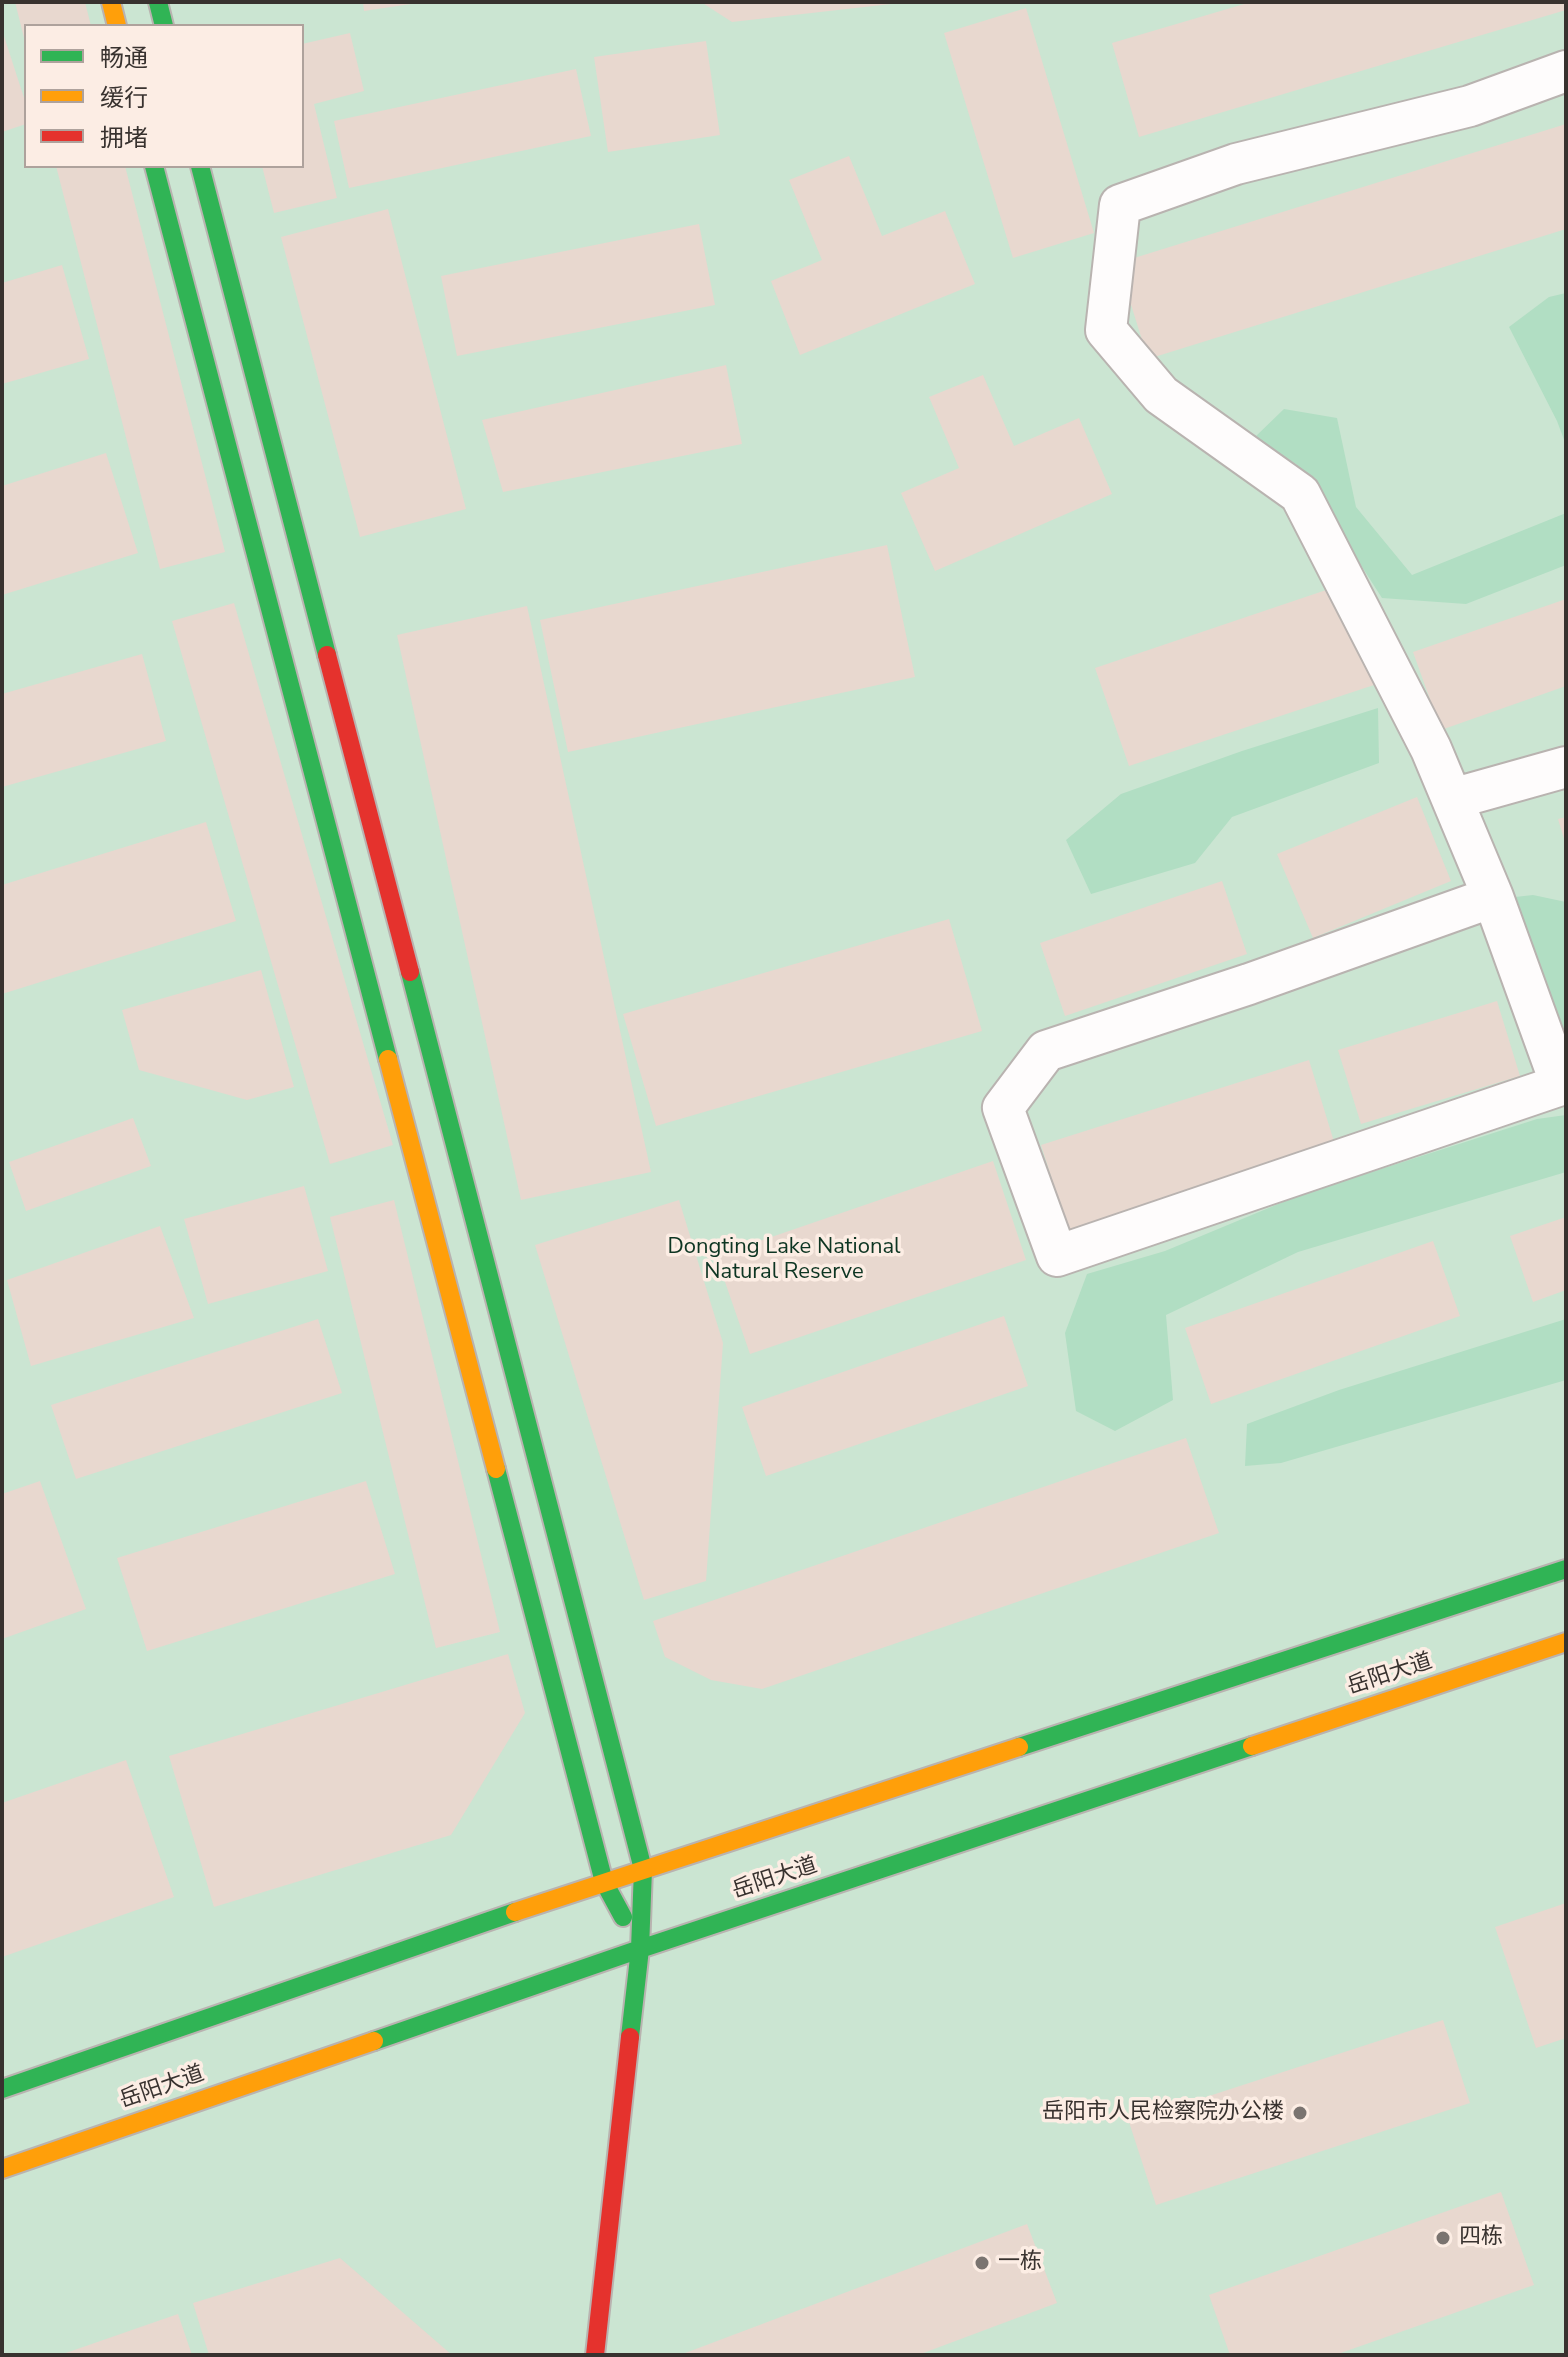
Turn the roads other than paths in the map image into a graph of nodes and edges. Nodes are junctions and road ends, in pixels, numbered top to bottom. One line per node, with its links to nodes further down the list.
1 (111, 2): 3 (main road)
2 (158, 2): 4 (main road)
3 (116, 24)
4 (164, 24)
5 (1566, 71): 9 (street)
6 (155, 168): 15 (main road)
7 (201, 168): 14 (main road)
8 (1566, 767): 9 (street)
9 (1452, 799): 10 (street)
10 (1493, 897): 11 (street); 11 (street)
11 (1563, 1085)
12 (1566, 1569): 14 (main road, 岳阳大道)
13 (1566, 1642): 16 (main road, 岳阳大道)
14 (643, 1869): 15 (main road, 岳阳大道); 16 (main road)
15 (604, 1882): 16 (main road); 17 (main road, 岳阳大道)
16 (640, 1949): 18 (main road, 岳阳大道); 19 (main road)
17 (2, 2089)
18 (2, 2169)
19 (595, 2355)

